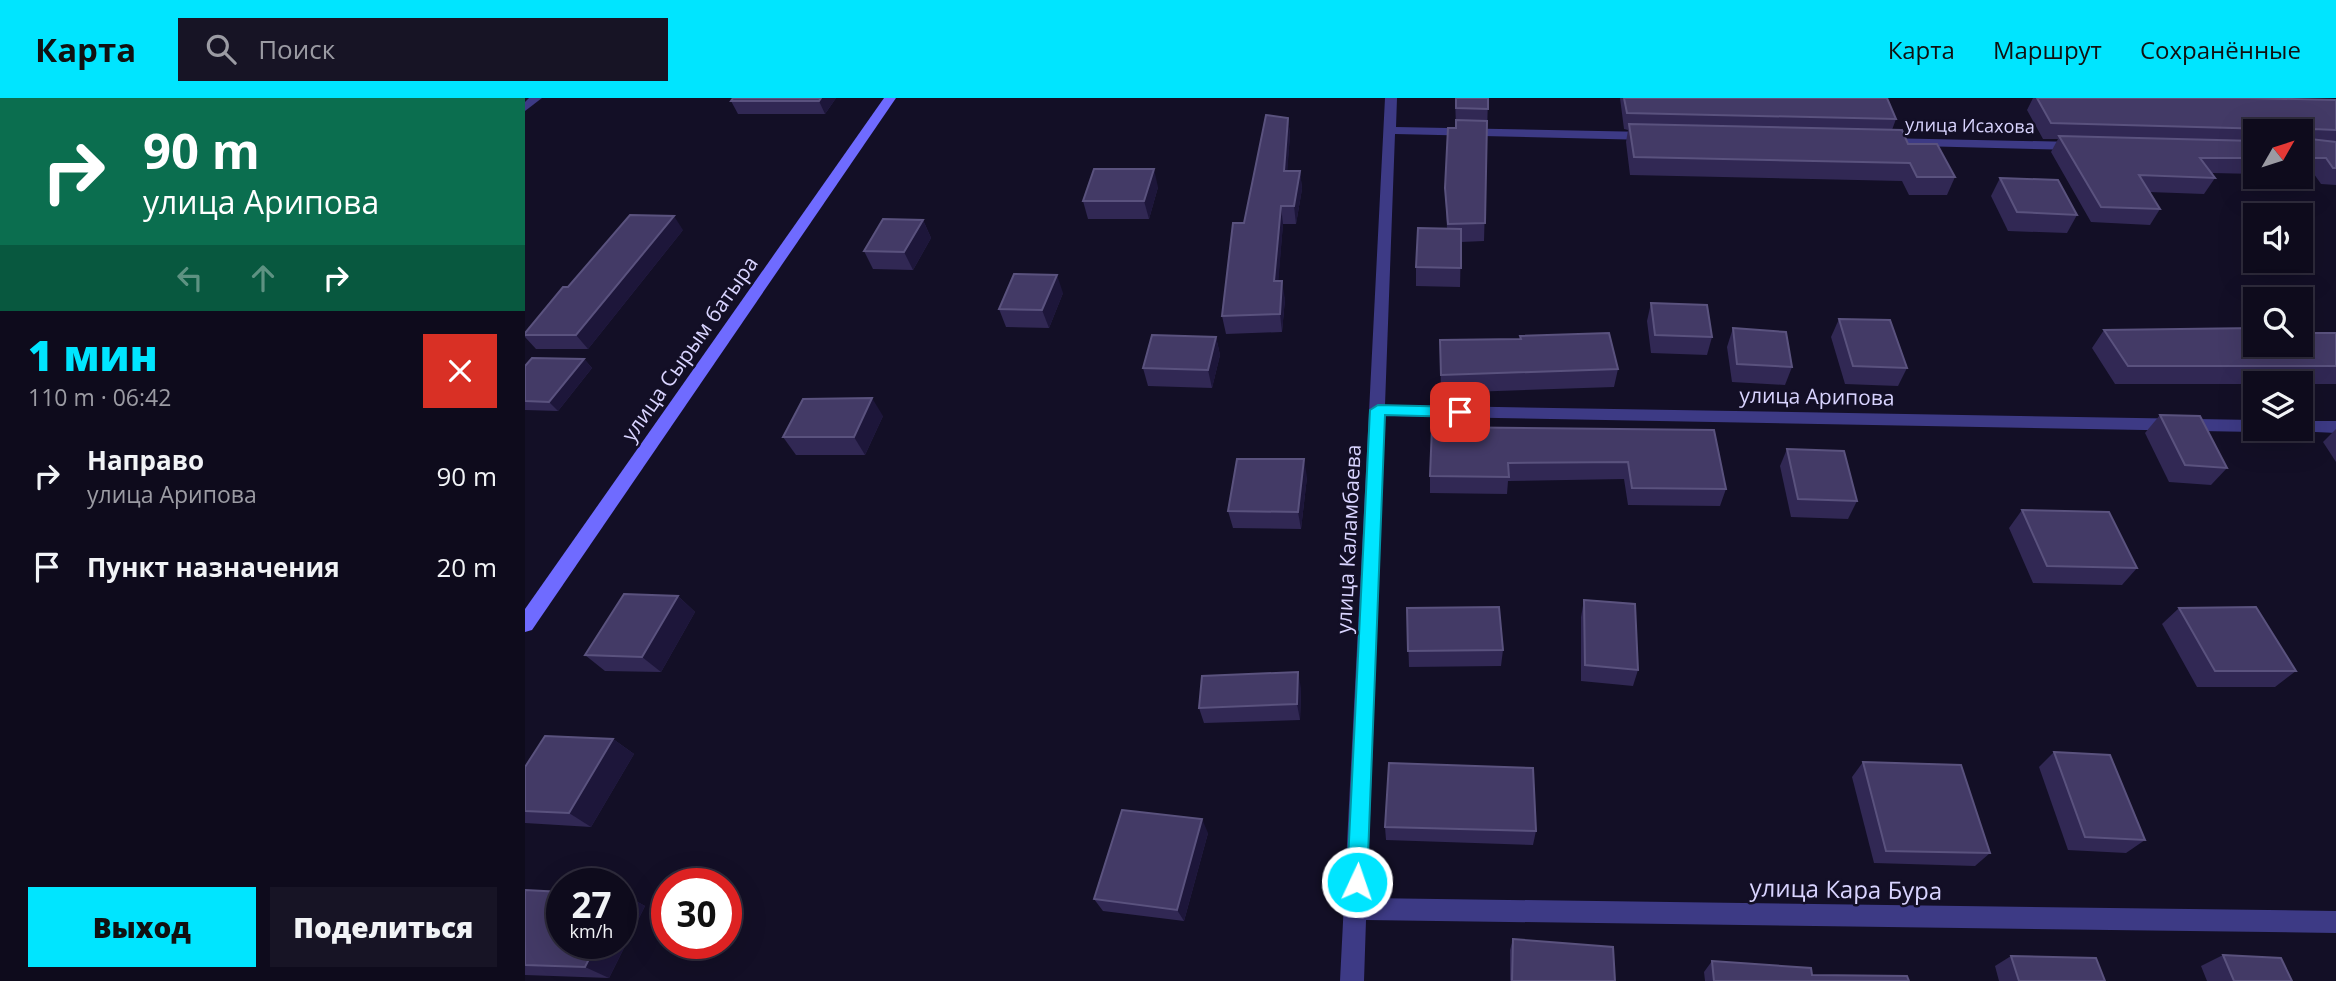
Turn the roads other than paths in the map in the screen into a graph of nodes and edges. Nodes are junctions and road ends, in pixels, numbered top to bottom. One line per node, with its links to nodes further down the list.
1 (536, 98): 4 (street)
2 (890, 98): 13 (street, улица Сырым батыра)
3 (1391, 98): 5 (street, улица Каламбаева)
4 (525, 108)
5 (1390, 130): 6 (street); 9 (street, улица Каламбаева)
6 (1669, 137)
7 (1865, 141): 8 (street, улица Исахова)
8 (2088, 146)
9 (1378, 410): 10 (street, улица Арипова); 14 (street, улица Каламбаева)
10 (2243, 426)
11 (2313, 426): 12 (street)
12 (2336, 427)
13 (525, 624)
14 (1356, 909): 15 (street, улица Кара Бура); 16 (street, улица Каламбаева)
15 (2336, 922)
16 (1353, 981)

